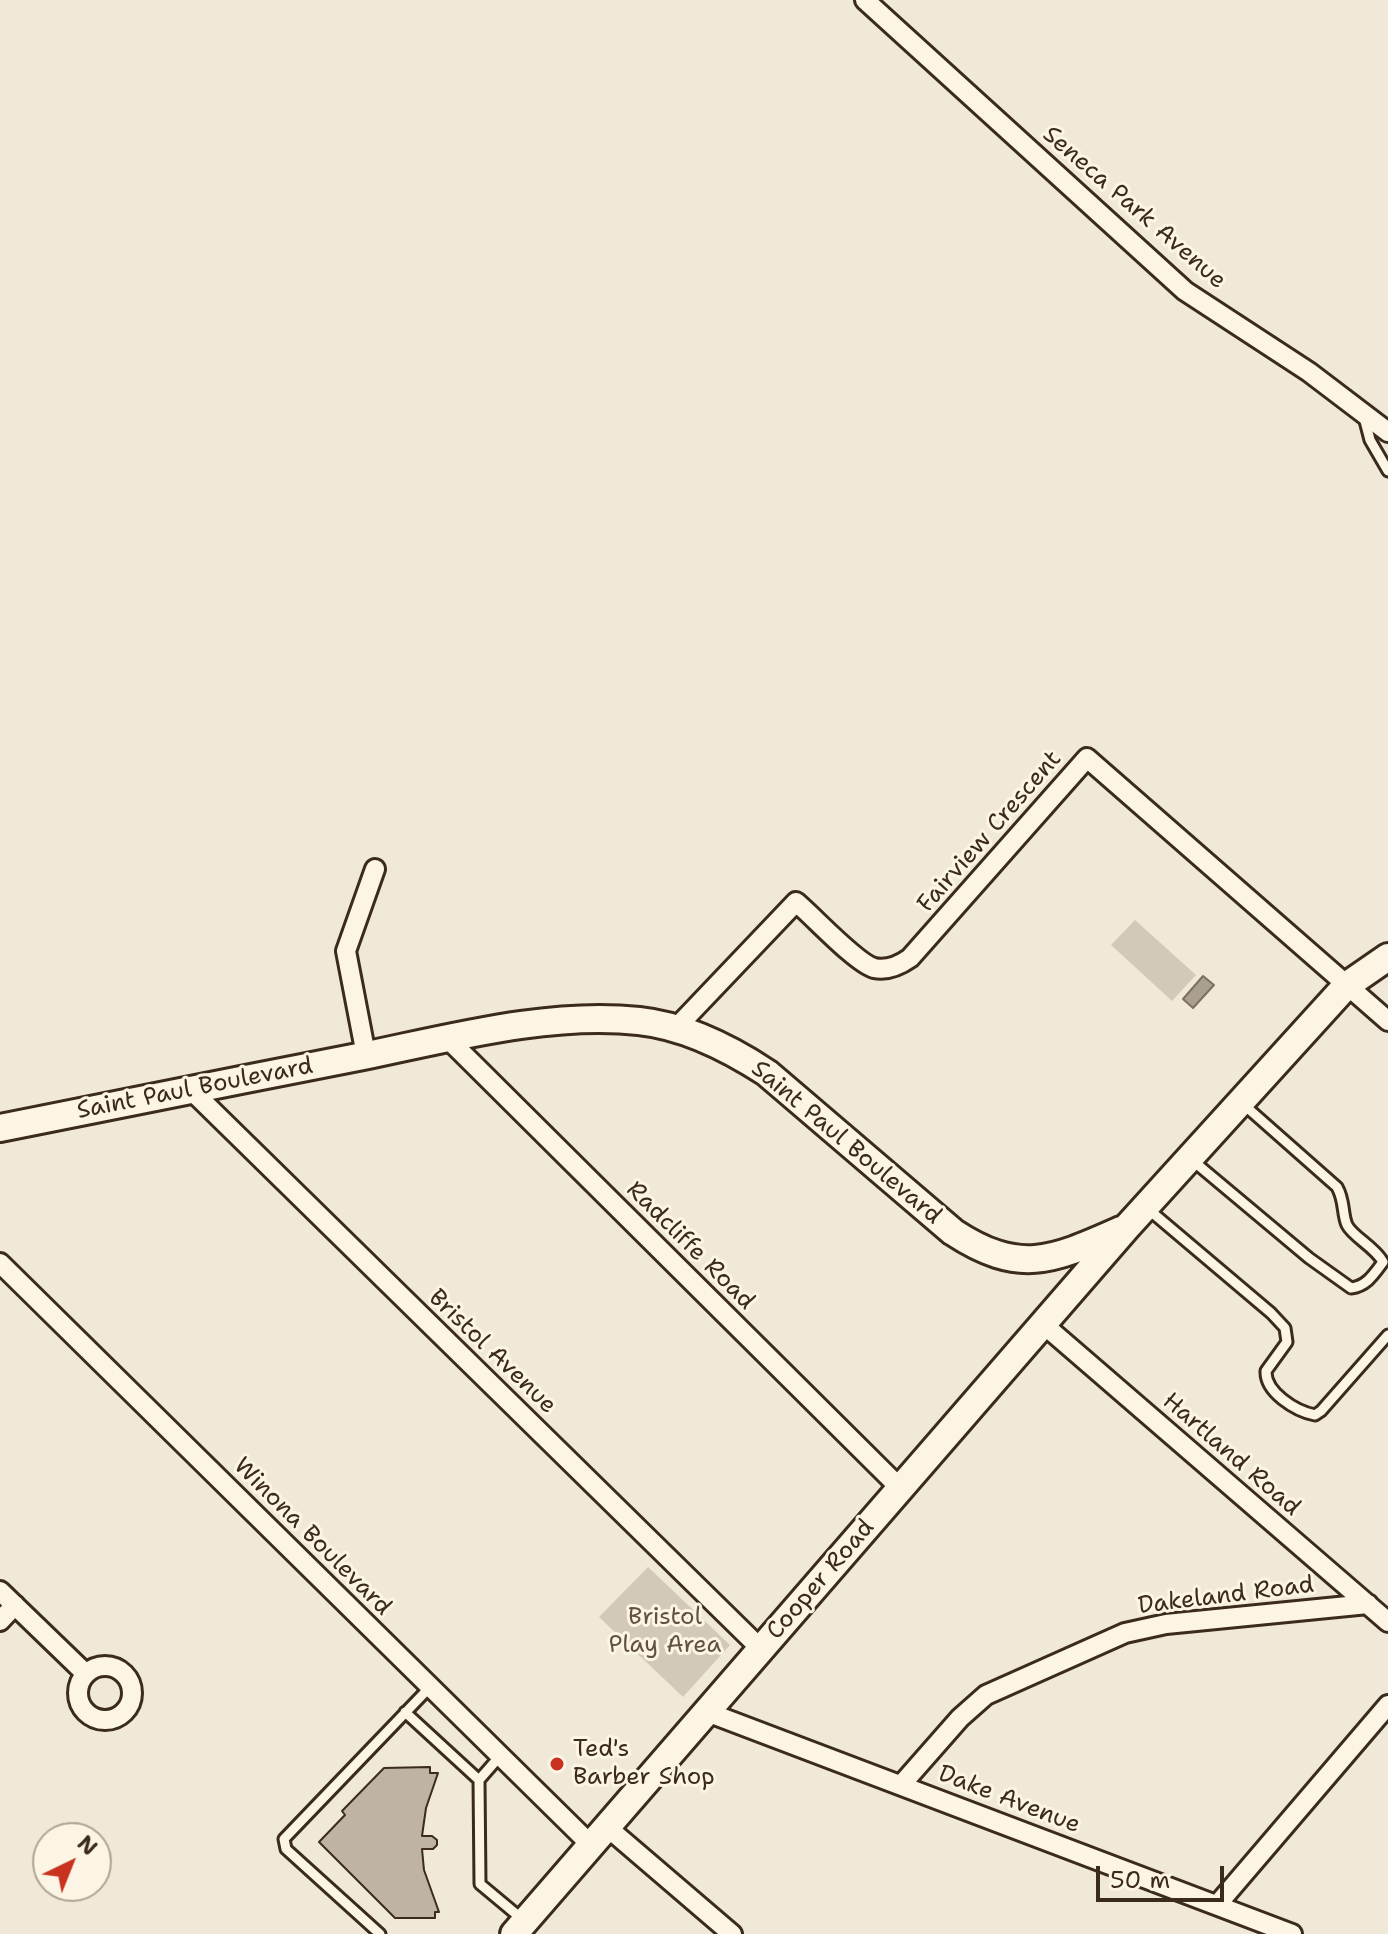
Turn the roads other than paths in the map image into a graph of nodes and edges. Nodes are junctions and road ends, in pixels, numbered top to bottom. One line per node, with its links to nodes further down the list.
1 (865, 0): 2 (street, Seneca Park Avenue)
2 (1362, 410): 3 (street, Seneca Park Avenue); 4 (lane)
3 (1388, 432)
4 (1388, 471)
5 (375, 869): 11 (street)
6 (1388, 957): 7 (main road, Saint Paul Boulevard)
7 (1346, 986): 8 (street); 9 (street, Fairview Crescent); 13 (main road, Saint Paul Boulevard)
8 (1388, 1021)
9 (676, 1028): 10 (main road, Saint Paul Boulevard); 17 (main road, Saint Paul Boulevard)
10 (447, 1038): 11 (main road, Saint Paul Boulevard); 22 (street, Radcliffe Road)
11 (366, 1055): 12 (main road, Saint Paul Boulevard)
12 (190, 1089): 14 (main road, Saint Paul Boulevard); 28 (street, Bristol Avenue)
13 (1241, 1102): 15 (main road, Saint Paul Boulevard); 19 (lane)
14 (0, 1128)
15 (1190, 1158): 16 (main road, Saint Paul Boulevard); 19 (lane)
16 (1146, 1207): 17 (main road, Saint Paul Boulevard); 21 (lane)
17 (1127, 1227): 20 (main road, Cooper Road)
18 (0, 1263): 30 (street, Winona Boulevard)
19 (1386, 1264)
20 (1043, 1324): 22 (main road, Cooper Road); 24 (street, Hartland Road)
21 (1388, 1335)
22 (901, 1489): 28 (main road, Cooper Road)
23 (0, 1591): 25 (street)
24 (1368, 1604): 27 (street, Hartland Road); 36 (street, Dakeland Road)
25 (15, 1605): 26 (street); 29 (street)
26 (0, 1621)
27 (1388, 1622)
28 (761, 1649): 33 (main road, Cooper Road)
29 (86, 1674)
30 (430, 1687): 32 (lane); 34 (street, Winona Boulevard)
31 (1388, 1705): 38 (street)
32 (405, 1712): 35 (lane); 40 (lane)
33 (707, 1712): 36 (street, Dake Avenue); 37 (main road, Cooper Road)
34 (500, 1756): 35 (lane); 37 (street, Winona Boulevard)
35 (479, 1780): 39 (lane)
36 (902, 1784): 38 (street, Dake Avenue)
37 (599, 1836): 39 (main road, Cooper Road); 41 (street, Winona Boulevard)
38 (1217, 1905): 42 (street, Dake Avenue)
39 (520, 1928)
40 (380, 1934)
41 (732, 1934)
42 (1292, 1934)

